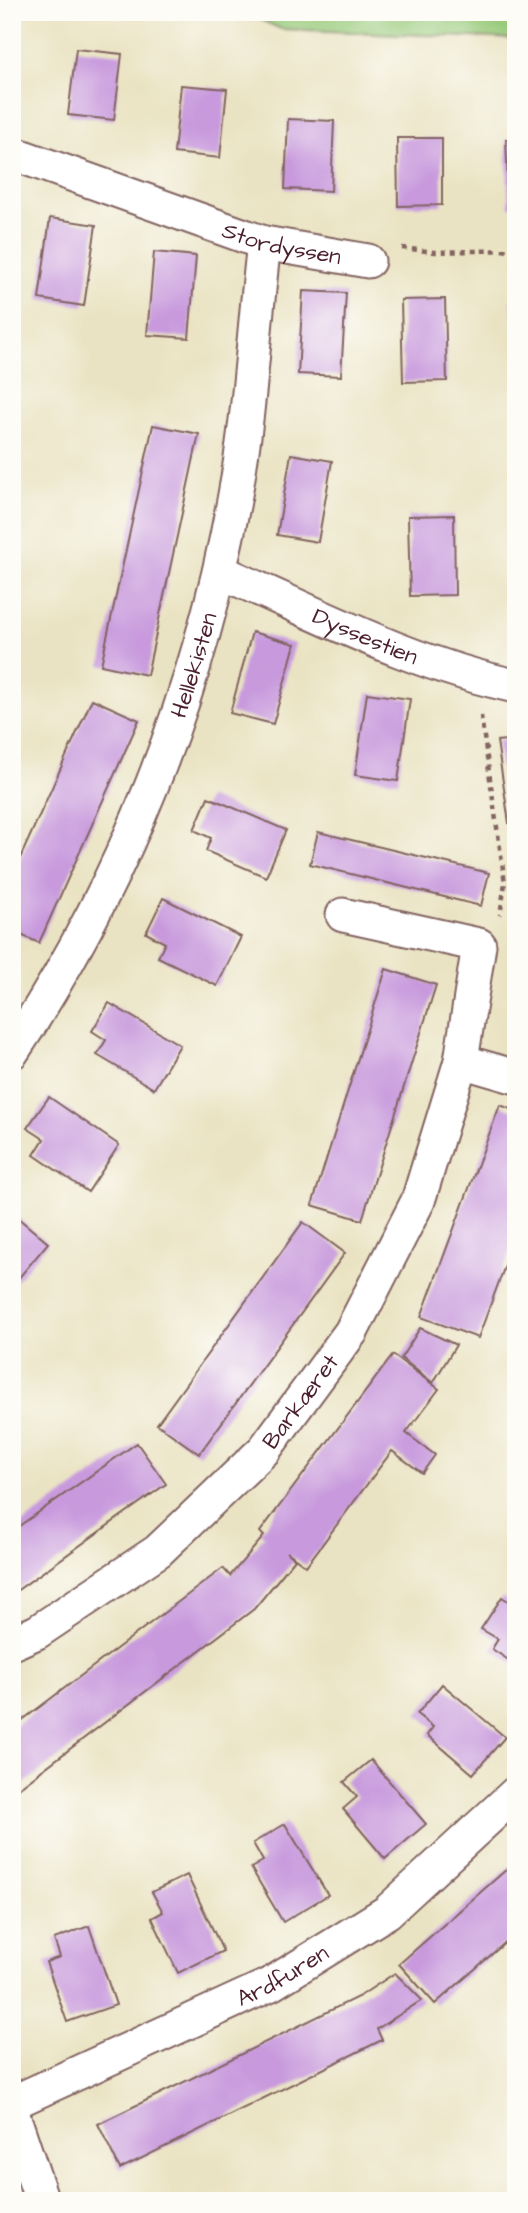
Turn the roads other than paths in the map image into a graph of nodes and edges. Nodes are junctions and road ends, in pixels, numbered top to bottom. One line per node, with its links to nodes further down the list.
1 (12, 153): 2 (street, Stordyssen)
2 (264, 243): 3 (street, Stordyssen); 4 (street, Hellekisten)
3 (368, 261)
4 (221, 572): 5 (street, Dyssestien); 7 (street, Hellekisten)
5 (516, 686)
6 (343, 915): 8 (street, Barkæret)
7 (12, 1052)
8 (461, 1061): 9 (street); 10 (street, Barkæret)
9 (516, 1077)
10 (12, 1643)
11 (516, 1793): 12 (street, Ardfuren)
12 (12, 2103)
13 (12, 2112): 14 (street)
14 (42, 2201)

